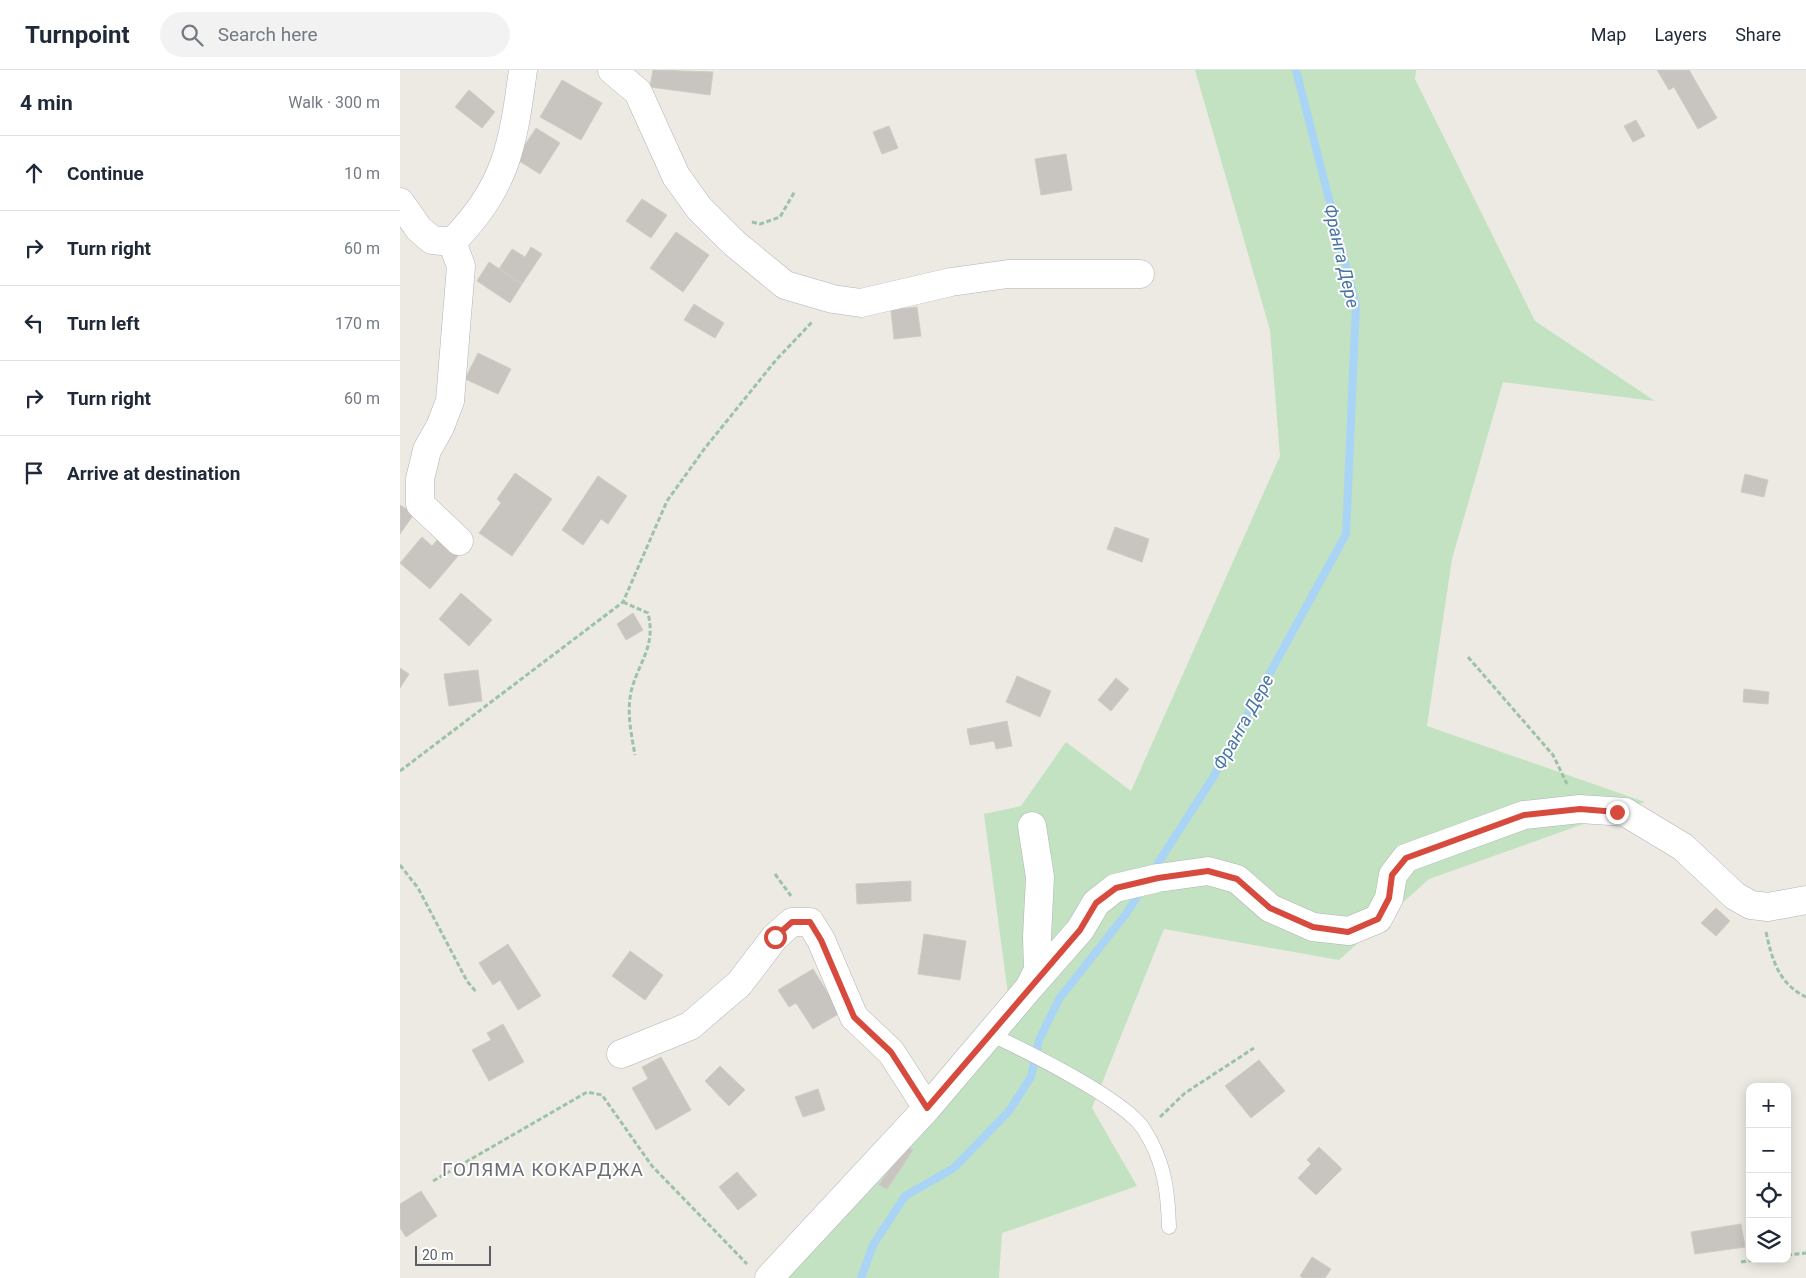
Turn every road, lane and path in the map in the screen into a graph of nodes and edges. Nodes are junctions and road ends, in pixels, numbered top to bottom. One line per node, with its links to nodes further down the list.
1 (523, 70): 6 (street)
2 (612, 70): 8 (street)
3 (795, 191): 5 (path)
4 (400, 202): 6 (street)
5 (744, 221)
6 (452, 242): 9 (street)
7 (1140, 274): 8 (street)
8 (833, 299): 10 (path)
9 (459, 541)
10 (623, 602): 12 (path); 13 (path)
11 (1468, 657): 14 (path)
12 (635, 755)
13 (400, 771)
14 (1580, 809): 18 (street); 19 (street)
15 (1032, 826): 19 (street)
16 (400, 865): 20 (path)
17 (1806, 900): 18 (street)
18 (1768, 907): 21 (path)
19 (1030, 988): 22 (street)
20 (477, 994)
21 (1806, 997)
22 (990, 1034): 25 (street); 26 (lane)
23 (1254, 1048): 26 (path)
24 (621, 1054): 25 (street)
25 (927, 1108): 33 (street)
26 (1142, 1128): 28 (lane)
27 (433, 1182): 33 (path)
28 (1169, 1226)
29 (1806, 1253): 30 (path)
30 (1791, 1255)
31 (1746, 1261): 32 (path)
32 (1741, 1262)
33 (761, 1274)

